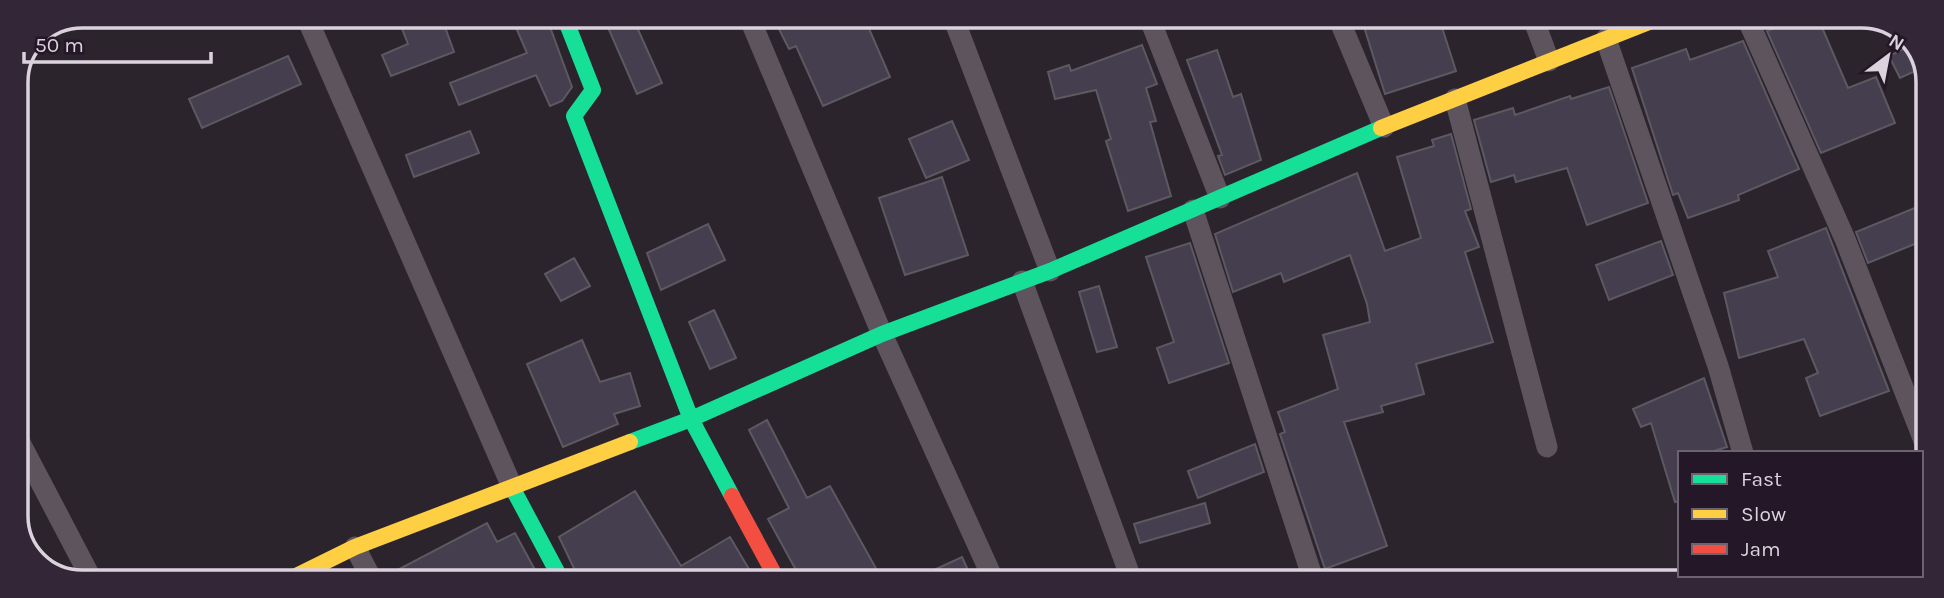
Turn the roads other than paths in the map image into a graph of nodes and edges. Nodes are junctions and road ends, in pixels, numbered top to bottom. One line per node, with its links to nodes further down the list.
1 (311, 28): 24 (street)
2 (569, 28): 19 (street)
3 (754, 28): 18 (street)
4 (957, 28): 16 (street)
5 (1153, 28): 14 (street)
6 (1343, 28): 13 (street)
7 (1537, 28): 11 (street)
8 (1634, 28): 10 (street)
9 (1751, 28): 20 (street)
10 (1606, 39): 11 (street); 22 (street)
11 (1549, 61): 12 (street)
12 (1455, 99): 13 (street); 21 (street)
13 (1384, 127): 14 (street)
14 (1220, 198): 15 (street)
15 (1192, 210): 16 (street); 33 (street)
16 (1050, 271): 17 (street)
17 (1022, 281): 18 (street); 32 (street)
18 (882, 334): 19 (street); 31 (street)
19 (691, 419): 24 (street); 30 (street)
20 (1916, 420)
21 (1547, 447)
22 (1742, 451)
23 (28, 458): 26 (street)
24 (513, 489): 25 (street); 29 (street)
25 (355, 547): 27 (street); 28 (street)
26 (87, 570)
27 (309, 570)
28 (367, 570)
29 (557, 570)
30 (772, 570)
31 (989, 570)
32 (1128, 570)
33 (1310, 570)

